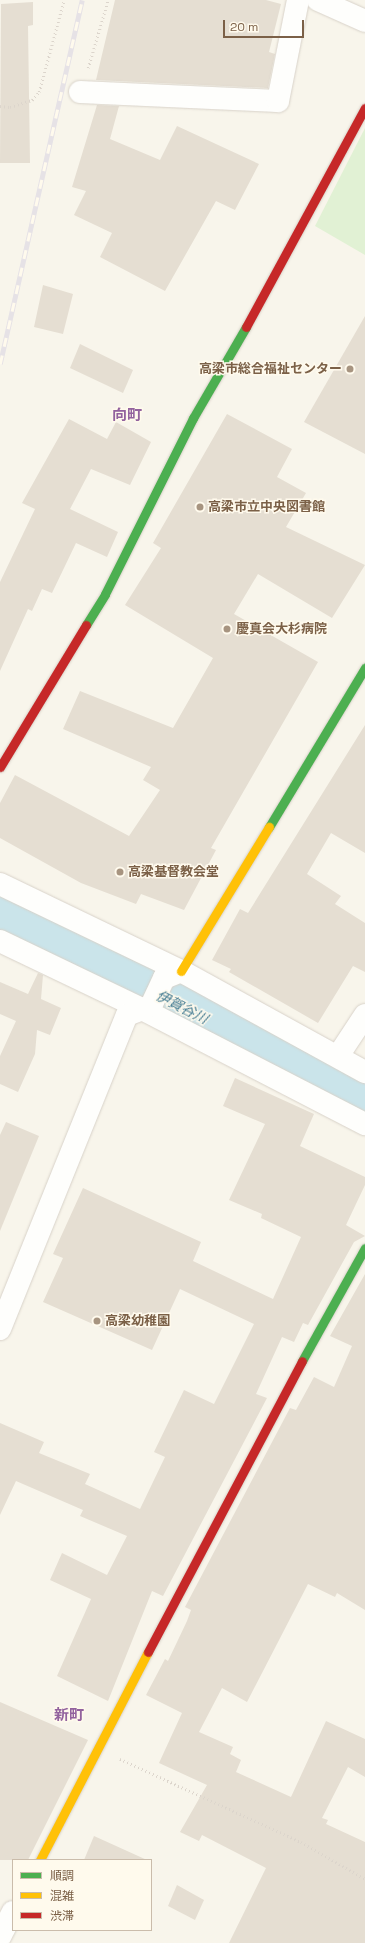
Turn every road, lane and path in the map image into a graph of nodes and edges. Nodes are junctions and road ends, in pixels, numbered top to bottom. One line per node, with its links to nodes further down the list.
1 (64, 0): 7 (path)
2 (108, 0): 6 (path)
3 (298, 0): 6 (street)
4 (318, 0): 5 (street)
5 (365, 21)
6 (80, 92)
7 (0, 106)
8 (365, 108): 10 (street)
9 (365, 668): 13 (street)
10 (0, 767)
11 (0, 884): 13 (street)
12 (0, 941): 14 (street)
13 (173, 975): 14 (street); 16 (street)
14 (146, 1008): 18 (street); 20 (street)
15 (365, 1015): 16 (street)
16 (338, 1056): 17 (street)
17 (365, 1072)
18 (365, 1124)
19 (365, 1248): 21 (street)
20 (0, 1329)
21 (98, 1748): 22 (street); 23 (path)
22 (41, 1859)
23 (365, 1879)
24 (12, 1914): 25 (street)
25 (0, 1937)

